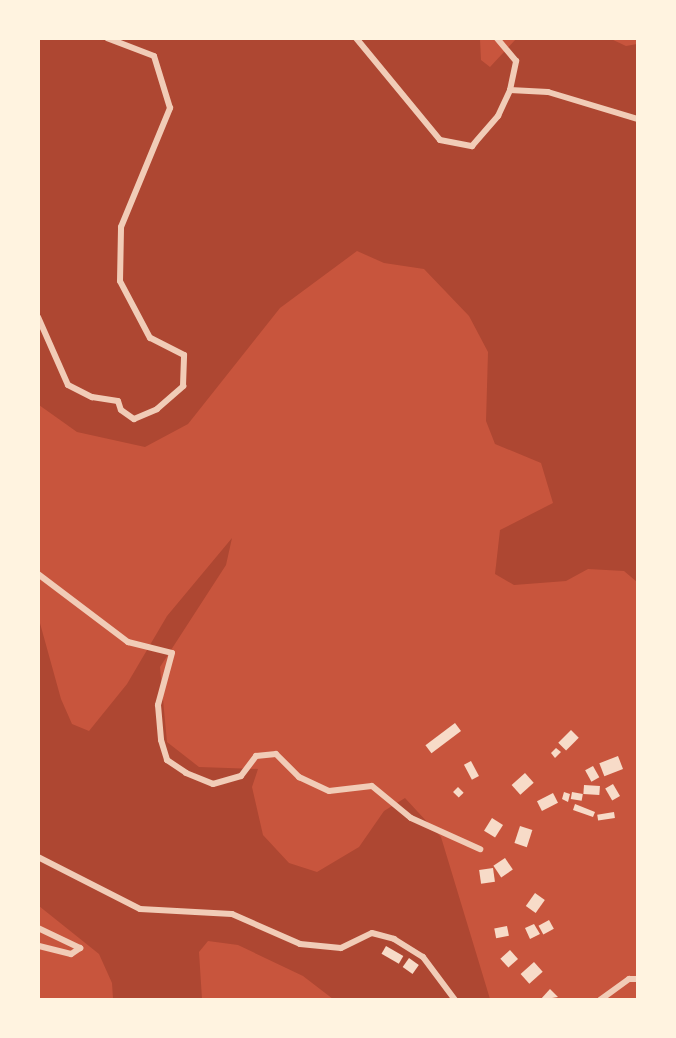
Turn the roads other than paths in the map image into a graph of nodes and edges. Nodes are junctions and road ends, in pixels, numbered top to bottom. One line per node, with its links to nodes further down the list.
1 (107, 38): 6 (street)
2 (356, 38): 4 (street)
3 (497, 38): 4 (street)
4 (510, 90): 5 (street)
5 (638, 119)
6 (38, 317)
7 (38, 574): 8 (street)
8 (480, 849)
9 (38, 857): 13 (street)
10 (38, 928): 11 (street)
11 (38, 946)
12 (638, 978): 14 (street)
13 (455, 999)
14 (600, 999)

